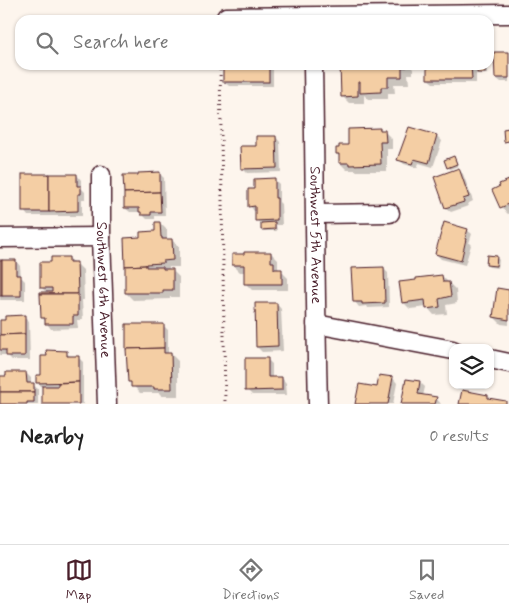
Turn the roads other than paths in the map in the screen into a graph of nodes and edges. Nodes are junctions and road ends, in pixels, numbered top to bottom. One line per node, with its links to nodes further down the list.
1 (509, 14): 2 (street)
2 (460, 15)
3 (313, 70): 6 (street, Southwest 5th Avenue)
4 (101, 175): 7 (street, Southwest 6th Avenue)
5 (390, 213): 6 (street)
6 (316, 214): 9 (street, Southwest 5th Avenue)
7 (101, 237): 8 (street); 13 (street, Southwest 6th Avenue)
8 (0, 238)
9 (316, 324): 10 (street); 14 (street, Southwest 5th Avenue)
10 (449, 349)
11 (494, 359): 12 (street)
12 (509, 363)
13 (107, 404)
14 (318, 404)

